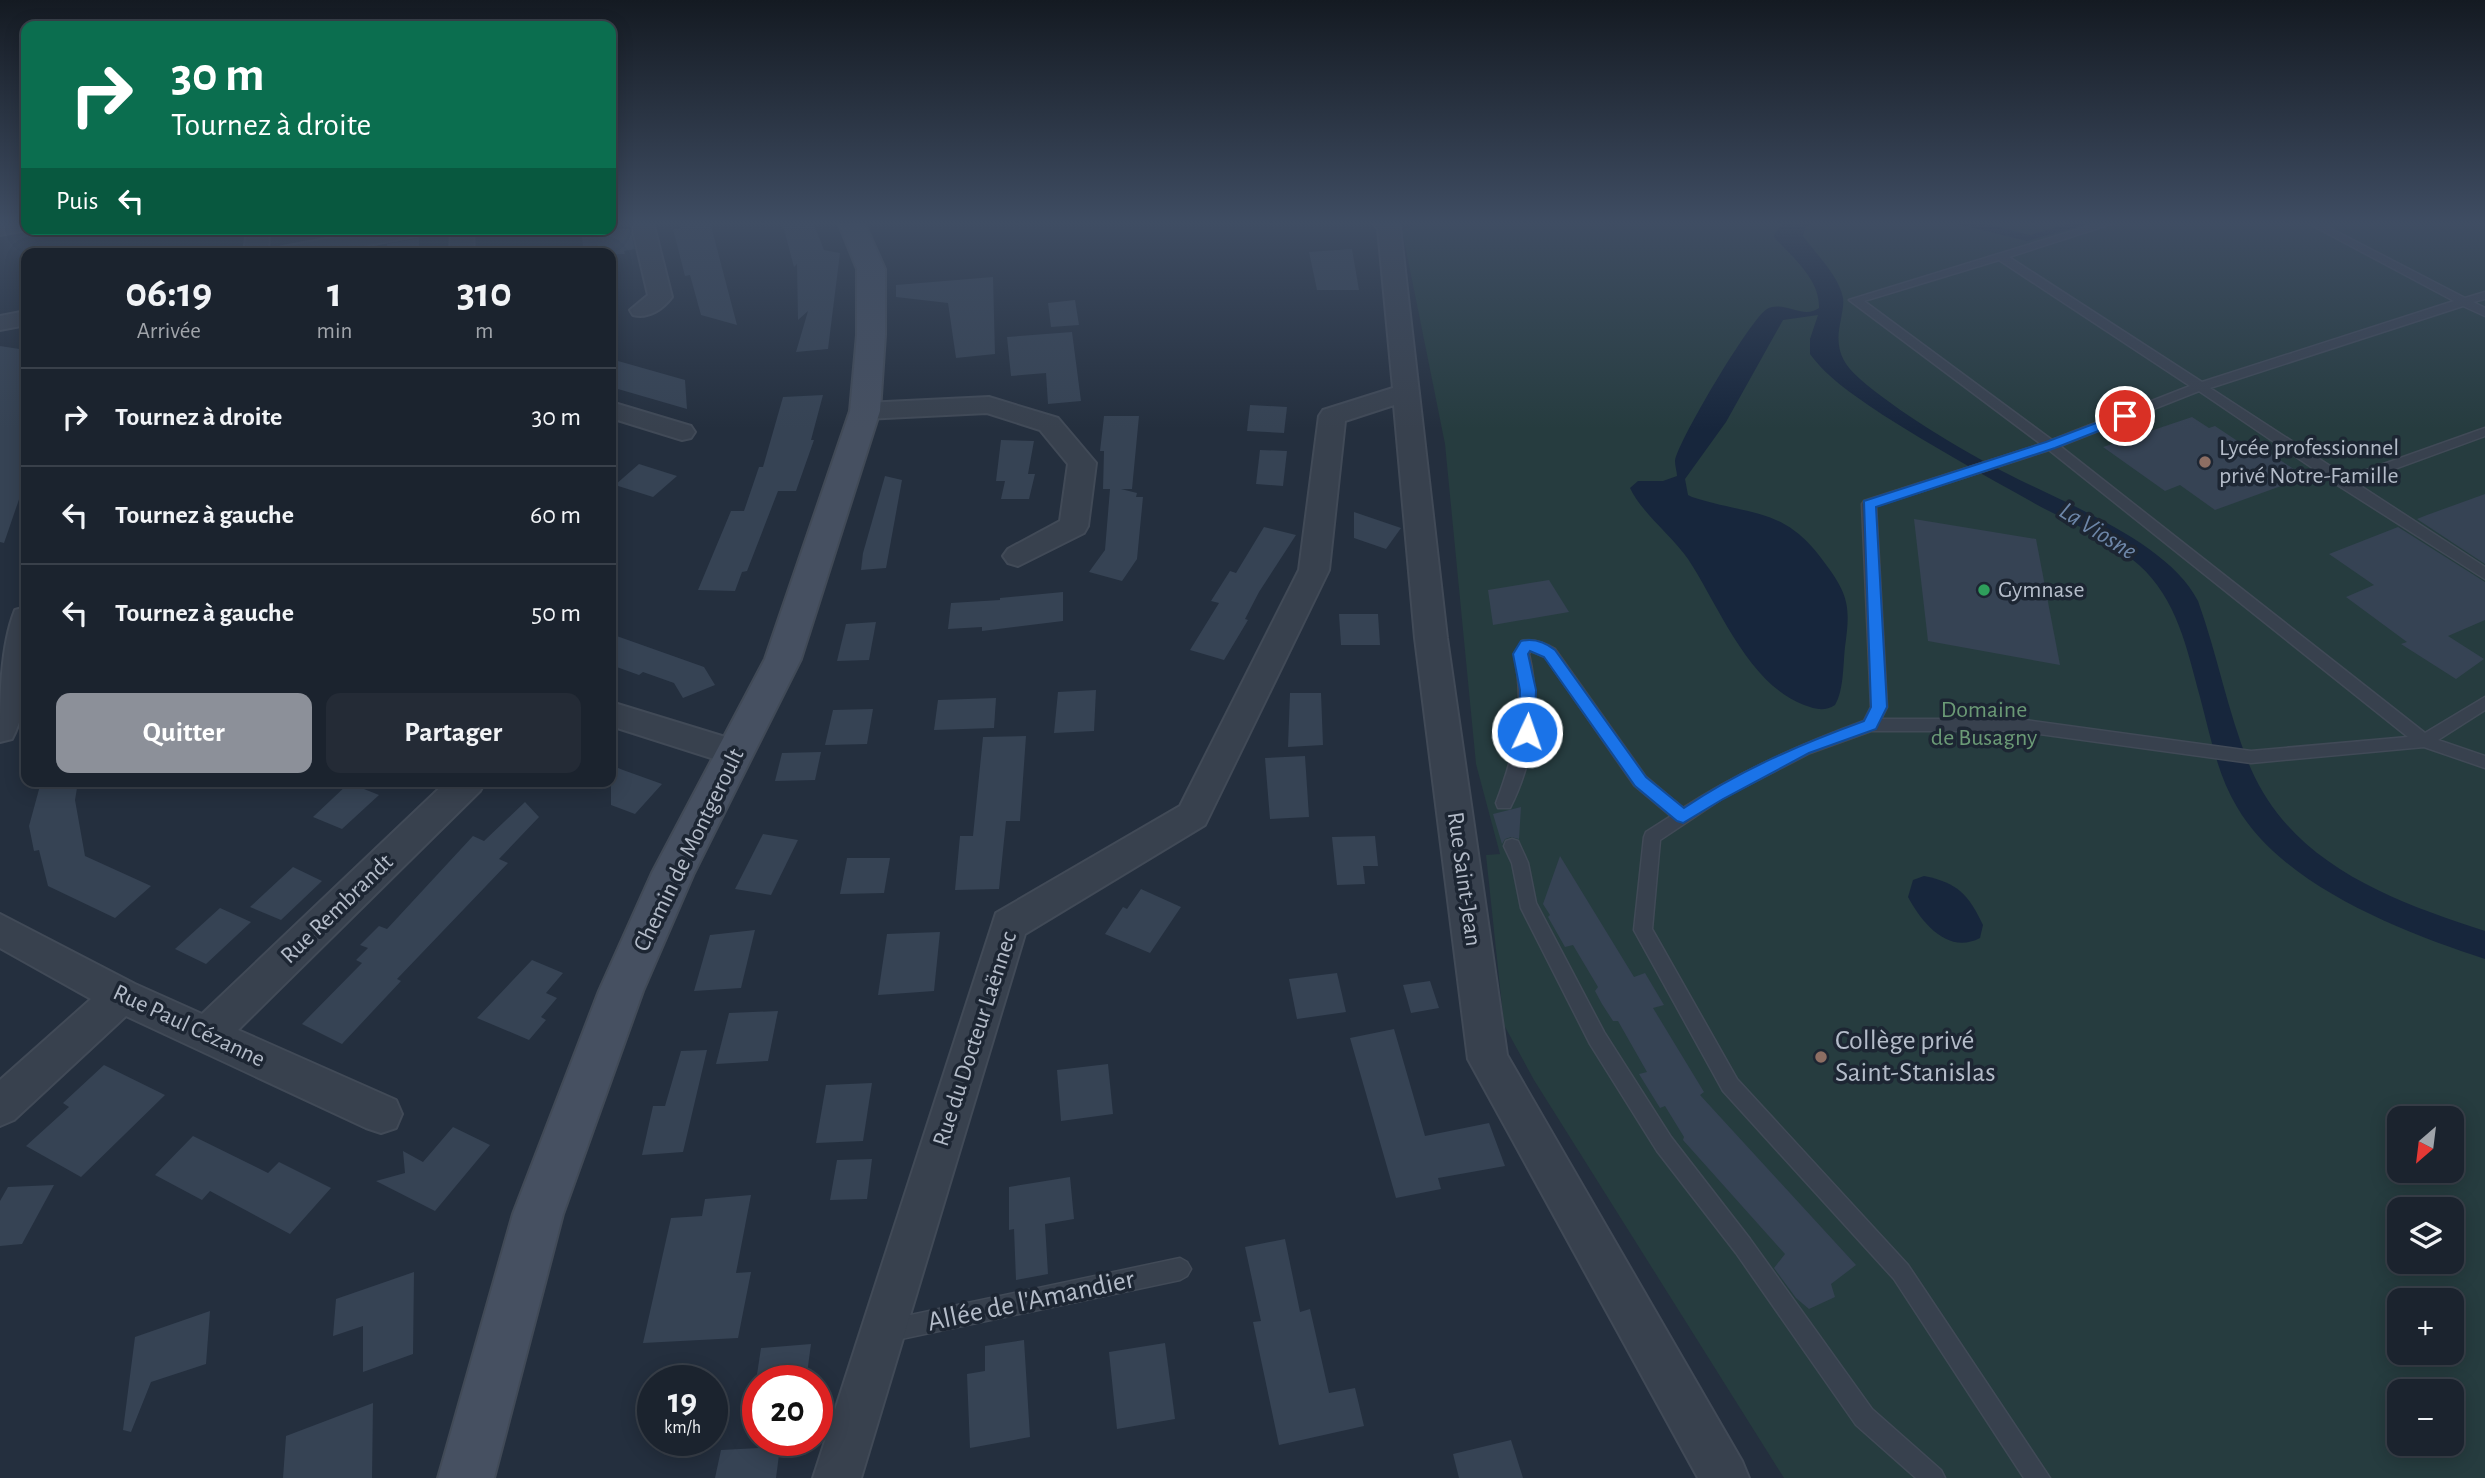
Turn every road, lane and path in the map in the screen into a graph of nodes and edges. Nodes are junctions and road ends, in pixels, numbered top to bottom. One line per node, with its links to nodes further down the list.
1 (659, 291): 9 (street)
2 (871, 291): 15 (street, Chemin de Montgeroult)
3 (1396, 291): 14 (street, Rue Saint-Jean)
4 (1885, 291): 19 (lane)
5 (2054, 291): 13 (lane)
6 (2445, 291): 8 (lane)
7 (2485, 295): 8 (lane)
8 (2464, 301): 10 (lane); 13 (lane)
9 (642, 310)
10 (2485, 313)
11 (21, 319): 12 (street)
12 (0, 323)
13 (2199, 387): 19 (lane); 20 (lane)
14 (1407, 392): 41 (street, Rue du Docteur Laënnec); 44 (street, Rue Saint-Jean)
15 (865, 411): 21 (street); 29 (street, Chemin de Montgeroult)
16 (616, 412): 17 (street)
17 (682, 432)
18 (2485, 432): 20 (lane)
19 (2051, 445): 26 (lane); 28 (lane)
20 (2343, 483): 22 (lane)
21 (1018, 556)
22 (2485, 574)
23 (21, 640): 27 (street)
24 (2485, 703): 28 (lane)
25 (616, 715): 29 (street)
26 (1870, 725): 28 (lane); 33 (lane)
27 (0, 730)
28 (2424, 741): 30 (lane)
29 (736, 753): 42 (street, Chemin de Montgeroult)
30 (2485, 762)
31 (463, 787): 37 (street, Rue Rembrandt)
32 (1504, 803): 33 (lane)
33 (1683, 817): 46 (lane)
34 (1512, 846): 45 (lane)
35 (0, 930): 36 (street, Rue Paul Cézanne)
36 (121, 996): 37 (street, Rue Paul Cézanne); 38 (street)
37 (206, 1036): 39 (street, Rue Paul Cézanne)
38 (0, 1107)
39 (381, 1114)
40 (1180, 1269): 41 (lane, Allée de l'Amandier)
41 (881, 1332): 43 (street, Rue du Docteur Laënnec)
42 (466, 1478)
43 (837, 1478)
44 (1725, 1478)
45 (1933, 1478)
46 (2038, 1478)

